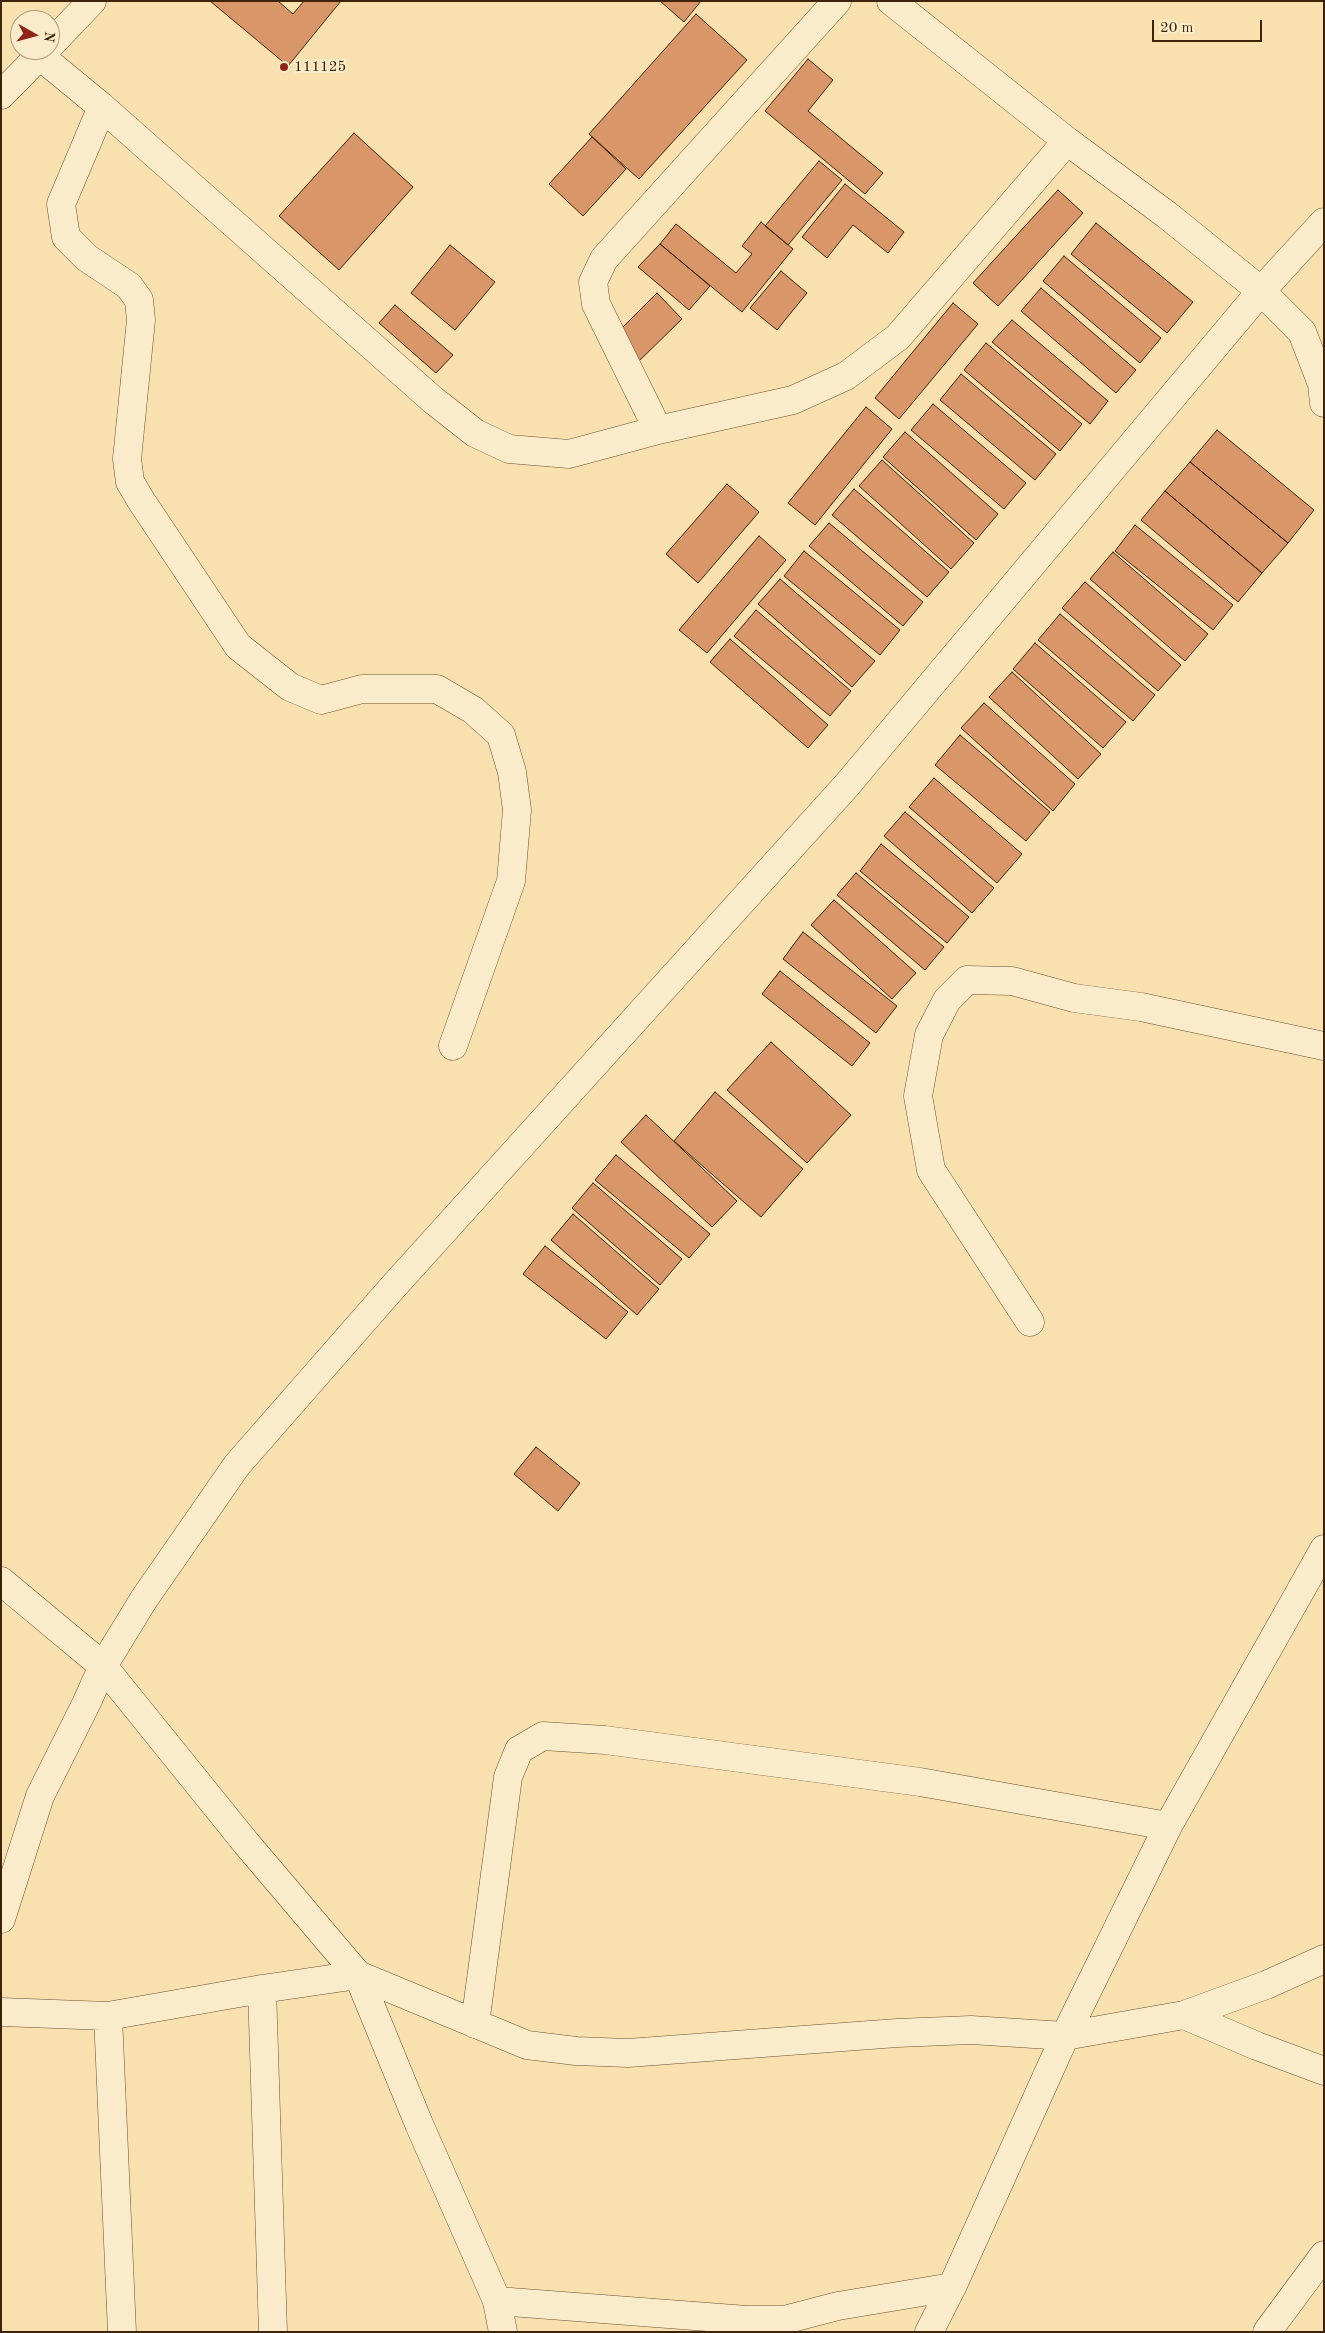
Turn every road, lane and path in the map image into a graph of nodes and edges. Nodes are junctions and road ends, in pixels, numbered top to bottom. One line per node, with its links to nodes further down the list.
1 (92, 1): 4 (street)
2 (837, 1): 13 (street)
3 (891, 1): 9 (street)
4 (60, 34)
5 (35, 60): 7 (street)
6 (55, 60): 8 (street)
7 (1, 95)
8 (102, 107): 13 (street); 14 (street)
9 (1067, 141): 11 (street); 13 (street)
10 (1324, 222): 11 (street)
11 (1261, 291): 12 (street); 19 (street)
12 (1324, 402)
13 (658, 430)
14 (453, 1046)
15 (1324, 1046): 16 (street)
16 (1030, 1322)
17 (1324, 1549): 20 (street)
18 (1, 1581): 19 (street)
19 (103, 1666): 21 (street); 23 (street)
20 (1168, 1826): 28 (street); 29 (street)
21 (1, 1919)
22 (1324, 1959): 26 (street)
23 (358, 1975): 24 (street); 28 (street); 33 (street)
24 (262, 1988): 27 (street); 35 (street)
25 (1, 2012): 27 (street)
26 (1184, 2015): 29 (street); 30 (street)
27 (108, 2016): 34 (street)
28 (475, 2024): 29 (street)
29 (1065, 2036): 32 (street)
30 (1324, 2071)
31 (1324, 2255): 38 (street)
32 (952, 2287): 33 (street); 37 (street)
33 (498, 2301): 36 (street)
34 (122, 2332)
35 (273, 2332)
36 (503, 2332)
37 (929, 2332)
38 (1267, 2332)

